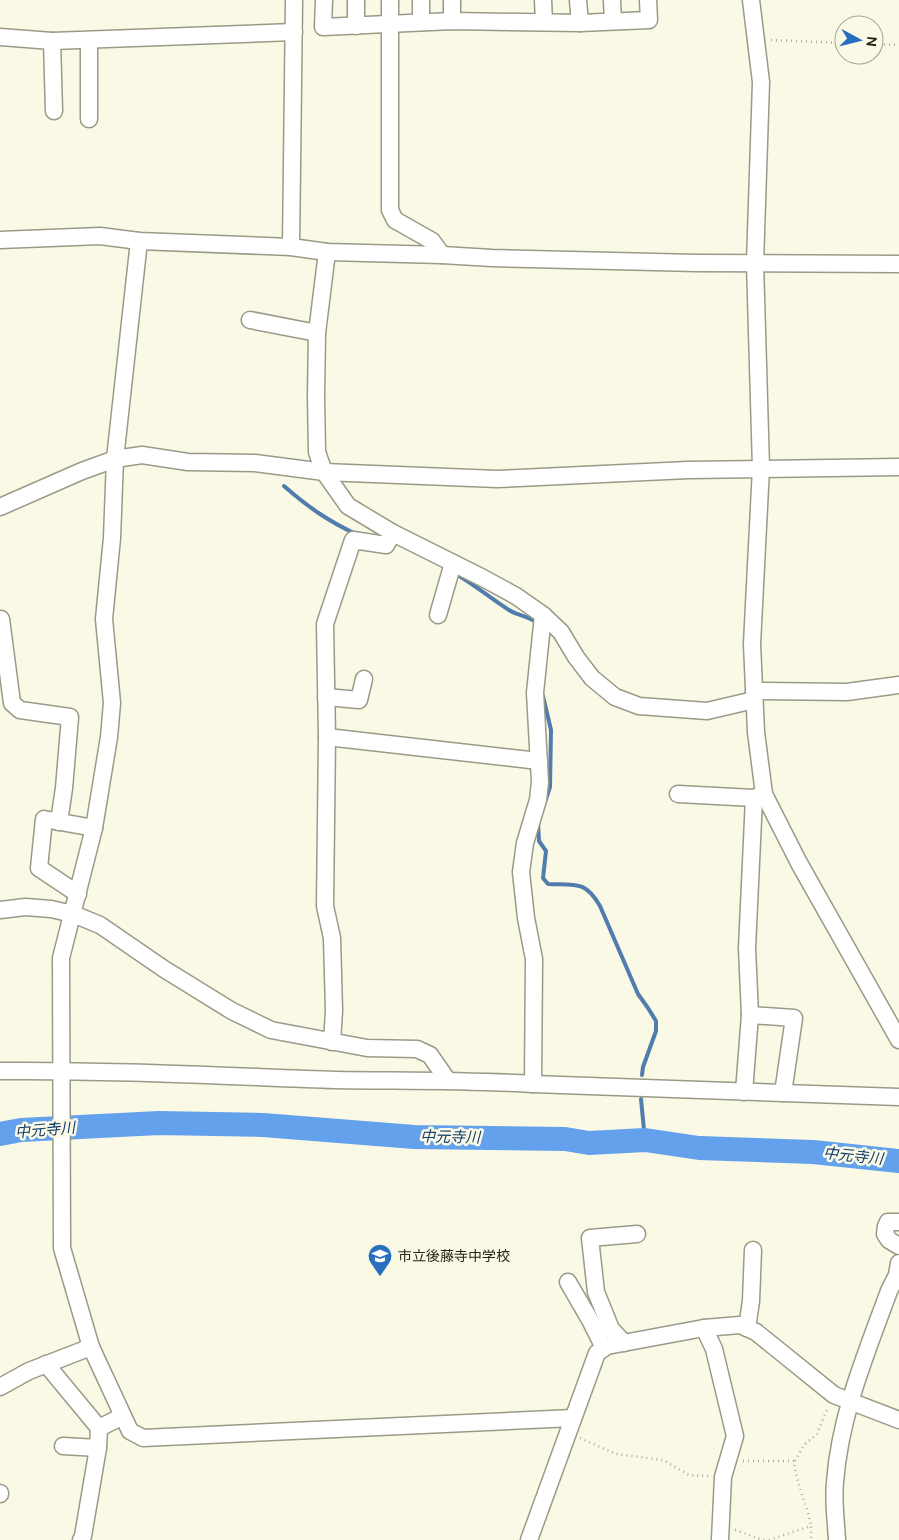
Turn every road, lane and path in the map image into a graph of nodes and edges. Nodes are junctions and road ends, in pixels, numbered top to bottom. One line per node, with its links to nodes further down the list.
1 (294, 0): 19 (street)
2 (324, 0): 18 (street)
3 (356, 0): 18 (street)
4 (390, 0): 17 (street)
5 (421, 0): 13 (street)
6 (452, 0): 12 (street)
7 (543, 0): 14 (street)
8 (578, 0): 16 (street)
9 (612, 0): 15 (street)
10 (648, 0): 15 (street)
11 (751, 0): 21 (street)
12 (452, 21): 13 (street); 14 (street)
13 (421, 22): 17 (street)
14 (544, 22): 16 (street)
15 (613, 22): 16 (street)
16 (580, 23)
17 (390, 24): 18 (street); 33 (street)
18 (356, 26)
19 (294, 32): 22 (street); 31 (street)
20 (0, 37): 23 (street)
21 (756, 39): 24 (path); 34 (street)
22 (89, 40): 23 (street); 28 (street)
23 (52, 41): 27 (street)
24 (834, 43)
25 (884, 44): 26 (path)
26 (899, 45)
27 (54, 110)
28 (89, 119)
29 (0, 240): 30 (street)
30 (139, 241): 31 (street); 38 (street)
31 (292, 247): 32 (street)
32 (327, 252): 33 (street); 37 (street)
33 (442, 255): 34 (street)
34 (755, 263): 35 (street); 40 (street)
35 (899, 264)
36 (250, 320): 37 (street)
37 (317, 333): 41 (street)
38 (115, 459): 41 (street); 42 (street); 59 (street)
39 (899, 467): 40 (street)
40 (761, 468): 41 (street); 52 (street)
41 (324, 472): 43 (street)
42 (0, 507)
43 (393, 533): 44 (street); 53 (street)
44 (454, 563): 45 (street); 46 (street)
45 (438, 614)
46 (542, 615): 52 (street); 55 (street)
47 (1, 619): 58 (street)
48 (0, 672): 51 (street)
49 (364, 678): 53 (street)
50 (899, 685): 52 (street)
51 (0, 686)
52 (754, 696): 57 (street)
53 (326, 697): 54 (street)
54 (327, 737): 55 (street); 65 (street)
55 (539, 761): 69 (street)
56 (678, 794): 57 (street)
57 (759, 796): 63 (street); 64 (street)
58 (59, 822): 59 (street); 60 (street)
59 (94, 828): 60 (street)
60 (78, 894): 62 (street)
61 (0, 910): 62 (street)
62 (73, 914): 65 (street); 67 (street)
63 (750, 1015): 70 (street); 71 (street)
64 (899, 1040)
65 (332, 1042): 68 (street)
66 (0, 1071): 67 (street)
67 (61, 1078): 68 (street); 82 (street)
68 (448, 1081): 69 (street)
69 (533, 1084): 70 (street)
70 (744, 1092): 71 (street)
71 (783, 1093): 72 (street)
72 (899, 1097)
73 (899, 1222): 75 (street)
74 (637, 1234): 81 (street)
75 (899, 1246)
76 (753, 1250): 80 (street)
77 (899, 1263): 86 (street)
78 (568, 1282): 83 (street)
79 (704, 1328): 80 (street); 81 (street); 93 (street)
80 (747, 1328): 86 (street)
81 (624, 1343): 83 (street)
82 (91, 1347): 84 (street); 87 (street)
83 (604, 1348): 89 (street)
84 (46, 1364): 85 (street); 90 (street)
85 (0, 1387)
86 (843, 1399): 88 (street); 94 (path); 102 (street)
87 (123, 1416): 89 (street); 90 (street)
88 (899, 1420)
89 (570, 1425): 95 (path); 99 (street)
90 (99, 1428): 92 (street)
91 (63, 1446): 92 (street)
92 (98, 1448): 98 (street)
93 (729, 1461): 94 (path); 95 (street)
94 (794, 1461): 96 (path)
95 (723, 1477): 97 (street)
96 (811, 1526): 100 (path); 101 (path)
97 (721, 1533): 100 (path)
98 (81, 1540)
99 (529, 1540)
100 (767, 1540)
101 (812, 1540)
102 (837, 1540)

